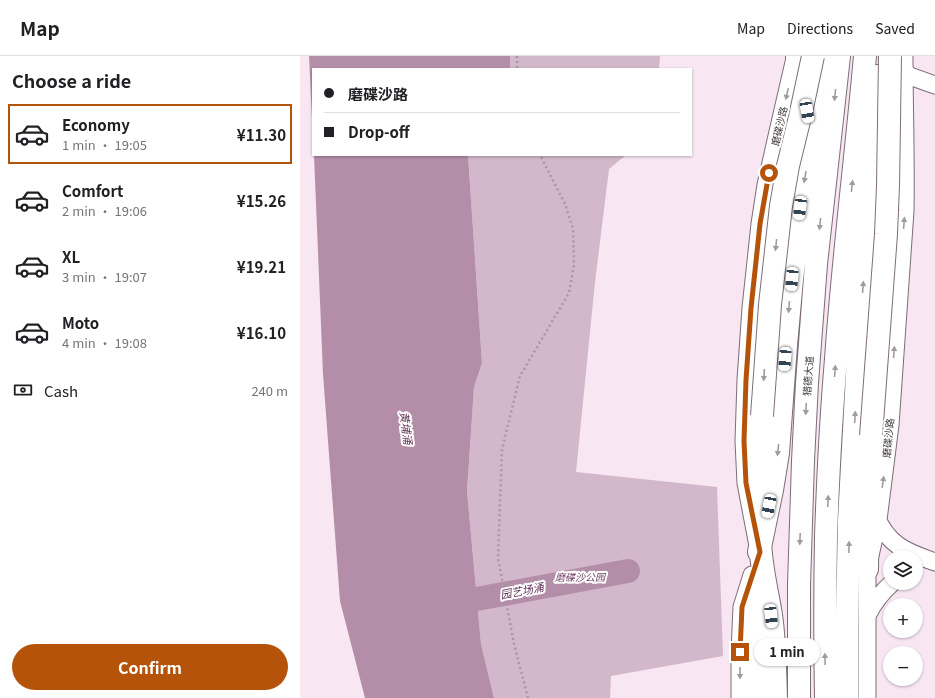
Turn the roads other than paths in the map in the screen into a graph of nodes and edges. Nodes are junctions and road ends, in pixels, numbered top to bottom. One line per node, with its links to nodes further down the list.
1 (797, 56): 10 (highway); 14 (street, 磨碟沙路, one-way to 14)
2 (814, 56): 14 (highway, one-way to 14, bridge)
3 (825, 56): 10 (highway)
4 (839, 56): 24 (highway, 猎德大道, one-way to 24)
5 (865, 56): 25 (highway, one-way to 5)
6 (879, 56): 11 (highway)
7 (890, 56): 12 (highway, bridge)
8 (904, 65): 9 (street); 11 (highway); 13 (street, 磨碟沙路, one-way to 8)
9 (935, 85)
10 (812, 139): 14 (highway, one-way to 14)
11 (872, 174): 26 (highway, one-way to 11)
12 (868, 495): 13 (street); 18 (highway)
13 (878, 520): 15 (street); 18 (street, 磨碟沙路)
14 (760, 552): 21 (street, one-way to 21); 22 (street, 磨碟沙路); 23 (highway)
15 (935, 562)
16 (935, 565): 17 (street)
17 (923, 566)
18 (867, 569): 20 (street, 磨碟沙路)
19 (884, 590): 20 (street)
20 (868, 614): 27 (street, 磨碟沙路)
21 (740, 698)
22 (757, 698)
23 (776, 698)
24 (799, 698)
25 (826, 698)
26 (847, 698)
27 (867, 698)

